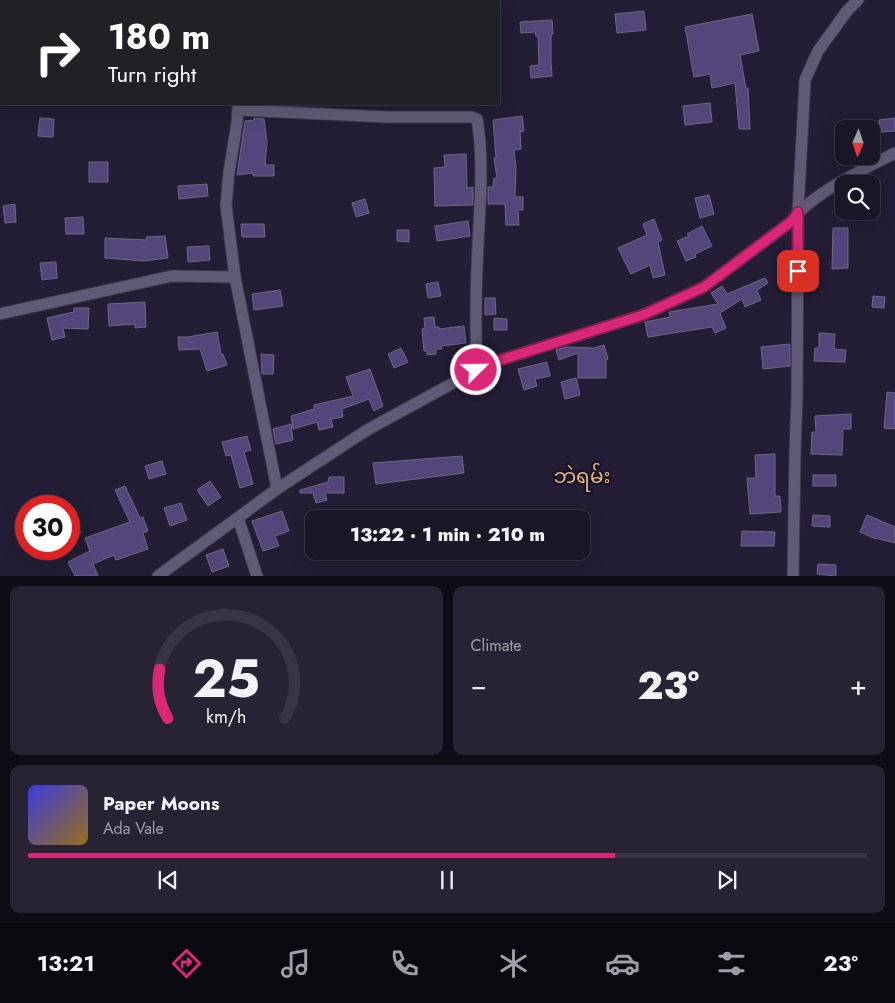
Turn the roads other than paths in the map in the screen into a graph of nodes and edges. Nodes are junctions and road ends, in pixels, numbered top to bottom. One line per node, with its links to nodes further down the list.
1 (858, 0): 4 (street)
2 (238, 107): 5 (street); 7 (street)
3 (895, 153): 4 (street)
4 (798, 212): 7 (street); 12 (street)
5 (235, 277): 6 (street); 8 (street)
6 (0, 314)
7 (476, 370): 8 (street)
8 (277, 490): 9 (street)
9 (238, 518): 10 (street); 11 (street)
10 (158, 576)
11 (257, 576)
12 (793, 576)

